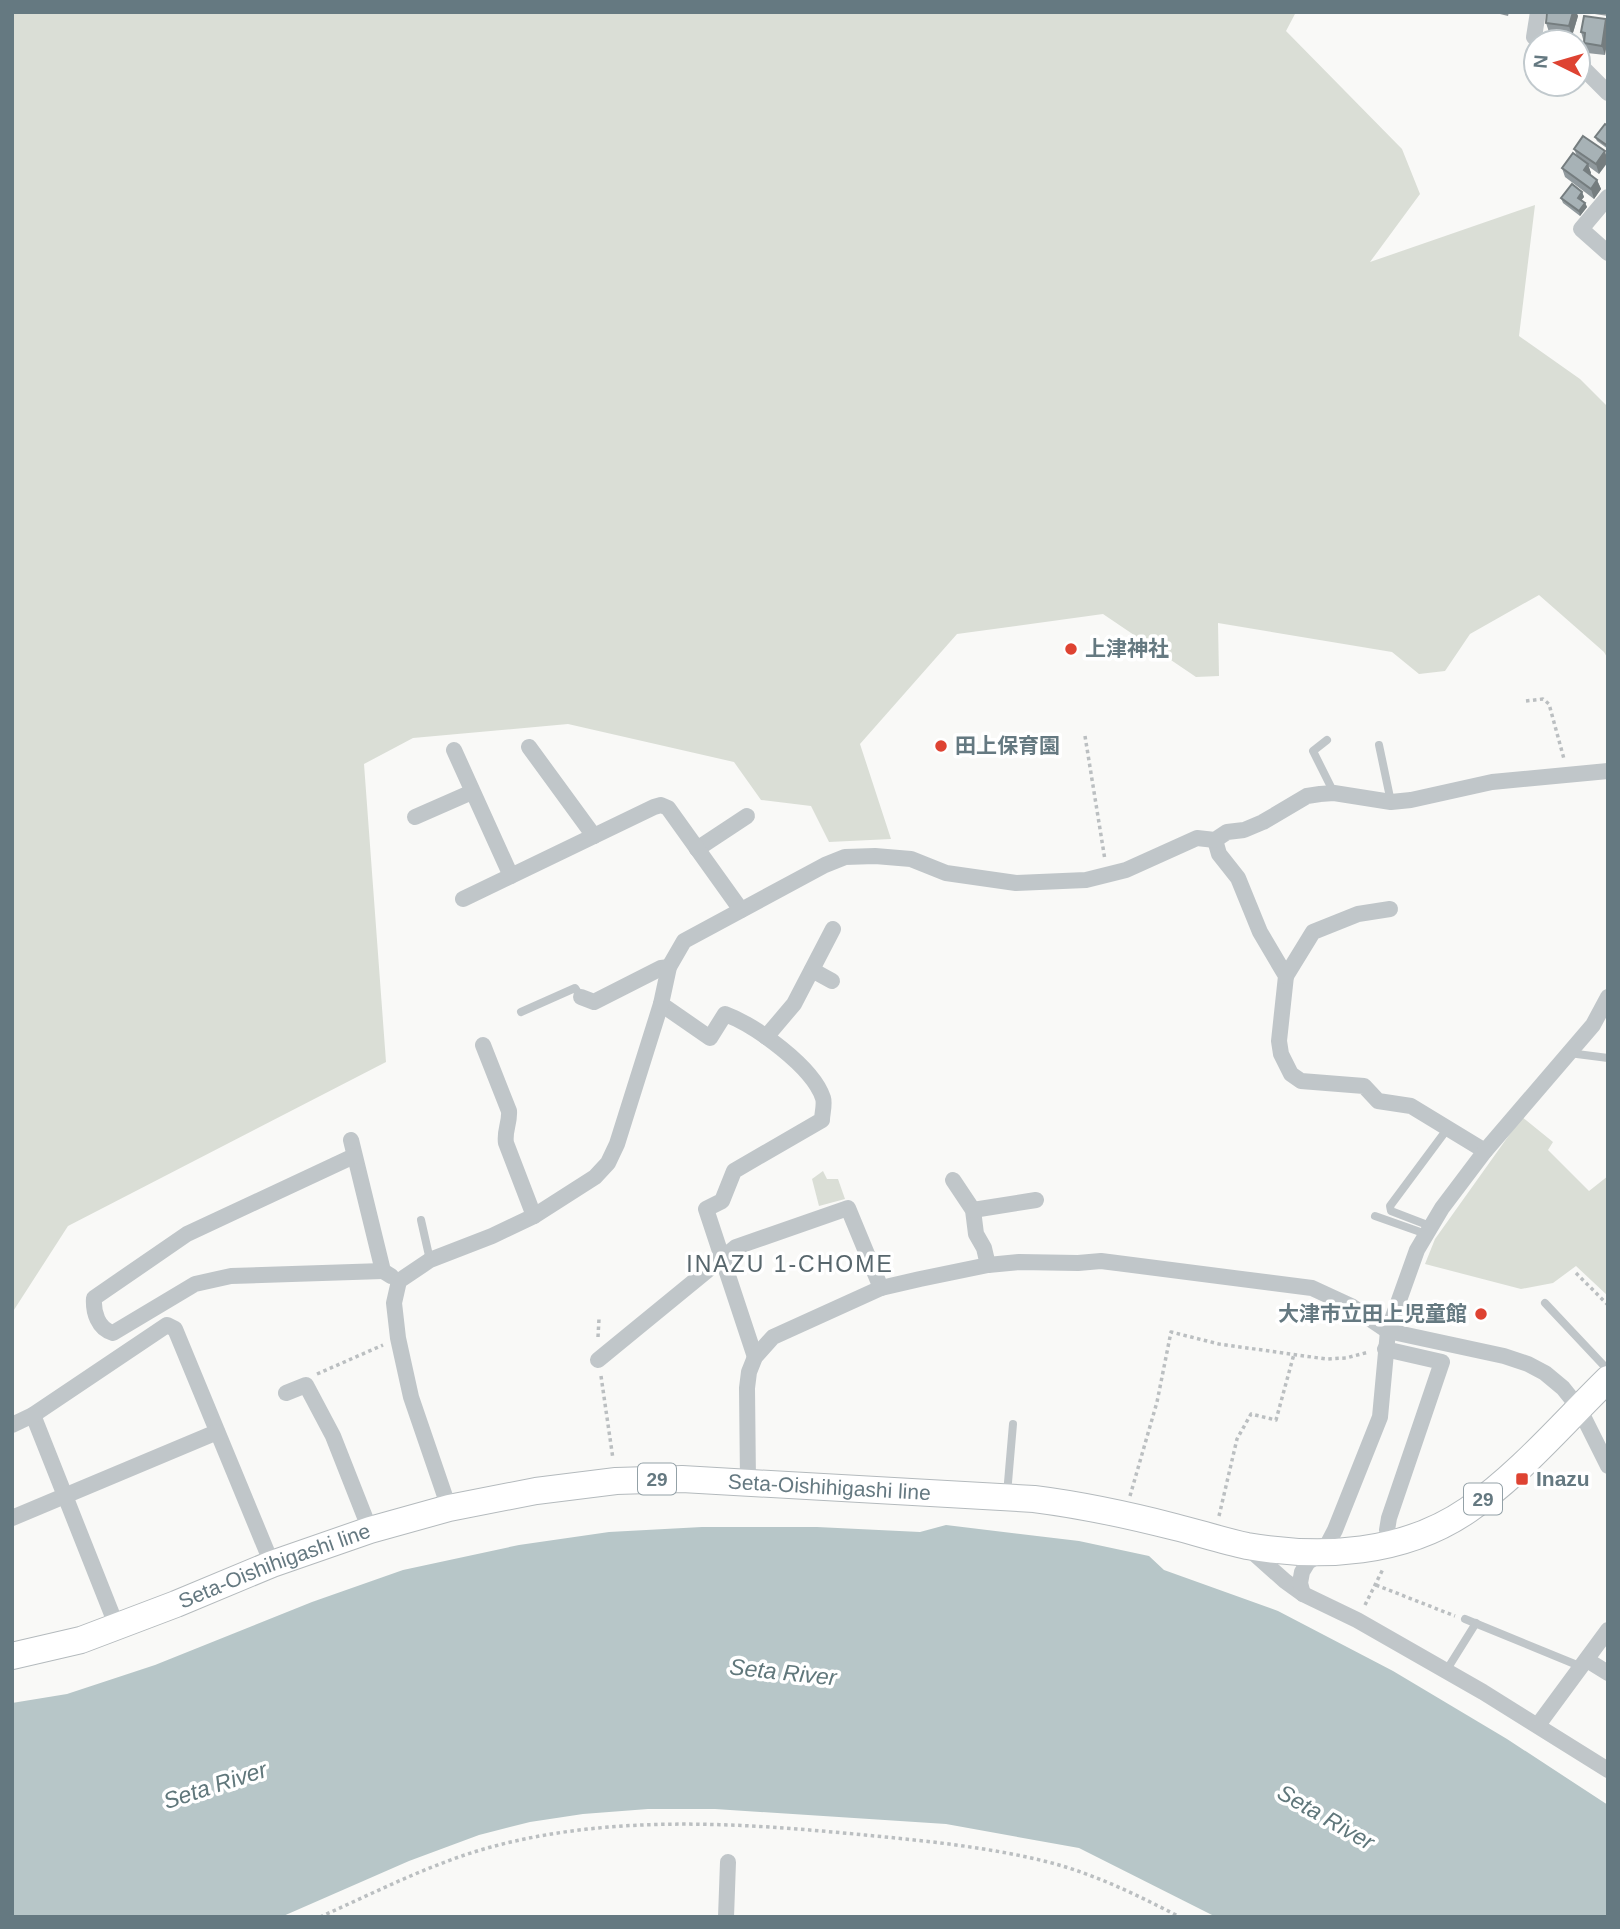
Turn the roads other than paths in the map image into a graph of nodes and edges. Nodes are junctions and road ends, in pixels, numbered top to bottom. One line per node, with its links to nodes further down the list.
1 (1592, 76): 2 (street)
2 (1608, 93)
3 (1608, 197): 4 (street)
4 (1608, 253)
5 (1327, 740): 11 (lane)
6 (1379, 745): 12 (lane)
7 (529, 747): 15 (street)
8 (454, 750): 10 (street)
9 (1608, 771): 12 (street)
10 (472, 792): 14 (street); 18 (street)
11 (1334, 793): 12 (street); 16 (street)
12 (1391, 802)
13 (747, 816): 17 (street)
14 (415, 817)
15 (594, 836): 17 (street); 18 (street)
16 (1215, 840): 21 (street); 25 (street)
17 (697, 849): 21 (street)
18 (511, 876): 19 (street)
19 (463, 899)
20 (1390, 909): 25 (street)
21 (741, 910): 23 (street)
22 (833, 929): 24 (street)
23 (669, 967): 27 (street); 29 (street)
24 (812, 970): 26 (street); 31 (street)
25 (1286, 976): 35 (street)
26 (832, 981)
27 (581, 997): 30 (lane)
28 (1608, 997): 33 (street)
29 (661, 1004): 31 (street); 40 (street)
30 (521, 1012)
31 (765, 1037): 44 (street)
32 (484, 1045): 40 (street)
33 (1568, 1053): 34 (lane); 36 (street)
34 (1608, 1058)
35 (1448, 1128): 36 (street); 43 (lane)
36 (1485, 1151): 43 (street)
37 (953, 1180): 39 (street)
38 (1036, 1200): 39 (street)
39 (973, 1210): 46 (street)
40 (534, 1216): 45 (street)
41 (1375, 1216): 43 (lane)
42 (421, 1220): 45 (lane)
43 (1428, 1230): 51 (street)
44 (723, 1259): 49 (street); 53 (street); 54 (street)
45 (430, 1260): 48 (street)
46 (988, 1265): 49 (street); 51 (street)
47 (383, 1271): 47 (street); 48 (street)
48 (399, 1281): 67 (street)
49 (881, 1289): 53 (street)
50 (1545, 1303): 55 (lane)
51 (1388, 1331): 52 (street); 58 (street)
52 (1385, 1349): 70 (street); 72 (street)
53 (755, 1357): 64 (street)
54 (598, 1360)
55 (1608, 1370)
56 (1608, 1379): 58 (main road, Seta-Oishihigashi line / 29)
57 (286, 1392): 69 (street)
58 (1579, 1408): 63 (street); 70 (main road, Seta-Oishihigashi line / 29)
59 (33, 1416): 61 (street); 62 (street); 65 (street)
60 (1013, 1424): 66 (lane)
61 (12, 1425)
62 (217, 1432): 65 (street); 73 (street)
63 (1608, 1466)
64 (748, 1482): 66 (main road, Seta-Oishihigashi line / 29); 67 (main road, Seta-Oishihigashi line / 29)
65 (65, 1496): 68 (street); 77 (street)
66 (1007, 1498): 71 (main road, Seta-Oishihigashi line / 29)
67 (449, 1508): 69 (main road, Seta-Oishihigashi line / 29)
68 (12, 1518)
69 (370, 1530): 73 (main road, Seta-Oishihigashi line / 29)
70 (1388, 1537): 72 (main road, Seta-Oishihigashi line / 29)
71 (1245, 1545): 72 (main road, Seta-Oishihigashi line / 29); 74 (street)
72 (1323, 1553): 74 (street)
73 (272, 1564): 77 (main road, Seta-Oishihigashi line / 29)
74 (1303, 1594): 81 (street)
75 (1465, 1619): 76 (lane)
76 (1476, 1623): 80 (lane); 81 (lane)
77 (117, 1627): 79 (main road, Seta-Oishihigashi line / 29)
78 (1608, 1629): 80 (street)
79 (12, 1656)
80 (1585, 1663): 82 (street); 83 (street)
81 (1446, 1671): 83 (street)
82 (1608, 1673)
83 (1538, 1725): 84 (street)
84 (1608, 1770)
85 (728, 1862): 86 (street)
86 (726, 1917)

